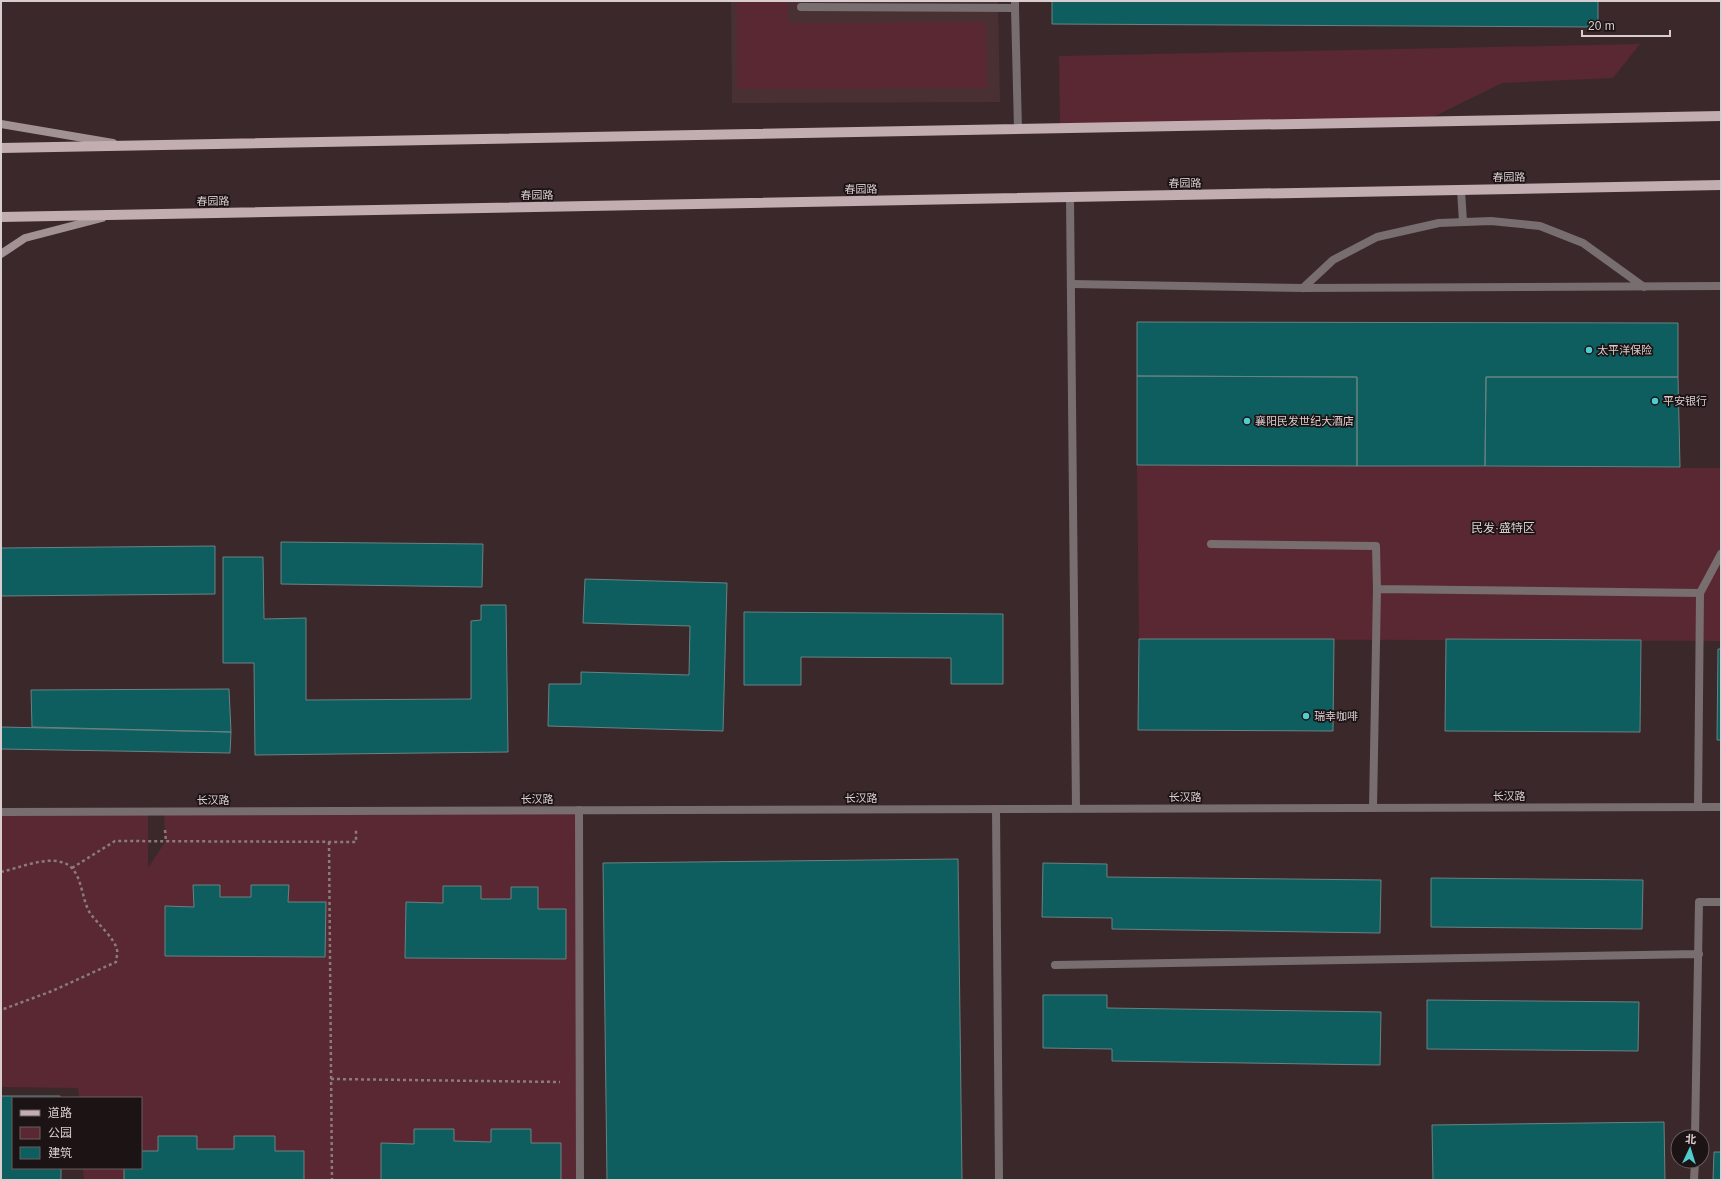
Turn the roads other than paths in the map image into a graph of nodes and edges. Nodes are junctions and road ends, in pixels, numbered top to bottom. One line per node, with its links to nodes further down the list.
1 (1015, 5): 2 (street); 5 (street)
2 (801, 7)
3 (1721, 116): 5 (main road)
4 (1, 124): 6 (main road)
5 (1018, 129): 6 (main road)
6 (127, 145): 7 (main road)
7 (1, 148)
8 (1721, 185): 9 (main road, 春园路)
9 (1461, 190): 10 (main road, 春园路); 13 (street)
10 (1070, 197): 11 (main road, 春园路); 15 (street)
11 (111, 215): 12 (main road, 春园路); 14 (main road)
12 (1, 217)
13 (1462, 222): 17 (street); 18 (street)
14 (1, 254)
15 (1071, 284): 18 (street); 27 (street)
16 (1721, 286): 17 (street)
17 (1645, 287): 18 (street)
18 (1303, 288)
19 (1211, 544): 21 (street)
20 (1721, 554): 22 (street)
21 (1377, 590): 22 (street); 25 (street)
22 (1700, 594): 23 (street)
23 (1698, 807): 24 (street, 长汉路); 25 (street, 长汉路)
24 (1721, 807)
25 (1373, 808): 27 (street, 长汉路)
26 (996, 809): 27 (street, 长汉路); 28 (street, 长汉路); 36 (street)
27 (1076, 809)
28 (579, 810): 29 (street, 长汉路); 35 (street)
29 (1, 812)
30 (1721, 902): 31 (street)
31 (1699, 954): 32 (street); 33 (street)
32 (1055, 964)
33 (1695, 1129)
34 (1695, 1169): 37 (street)
35 (580, 1180)
36 (999, 1180)
37 (1694, 1180)

